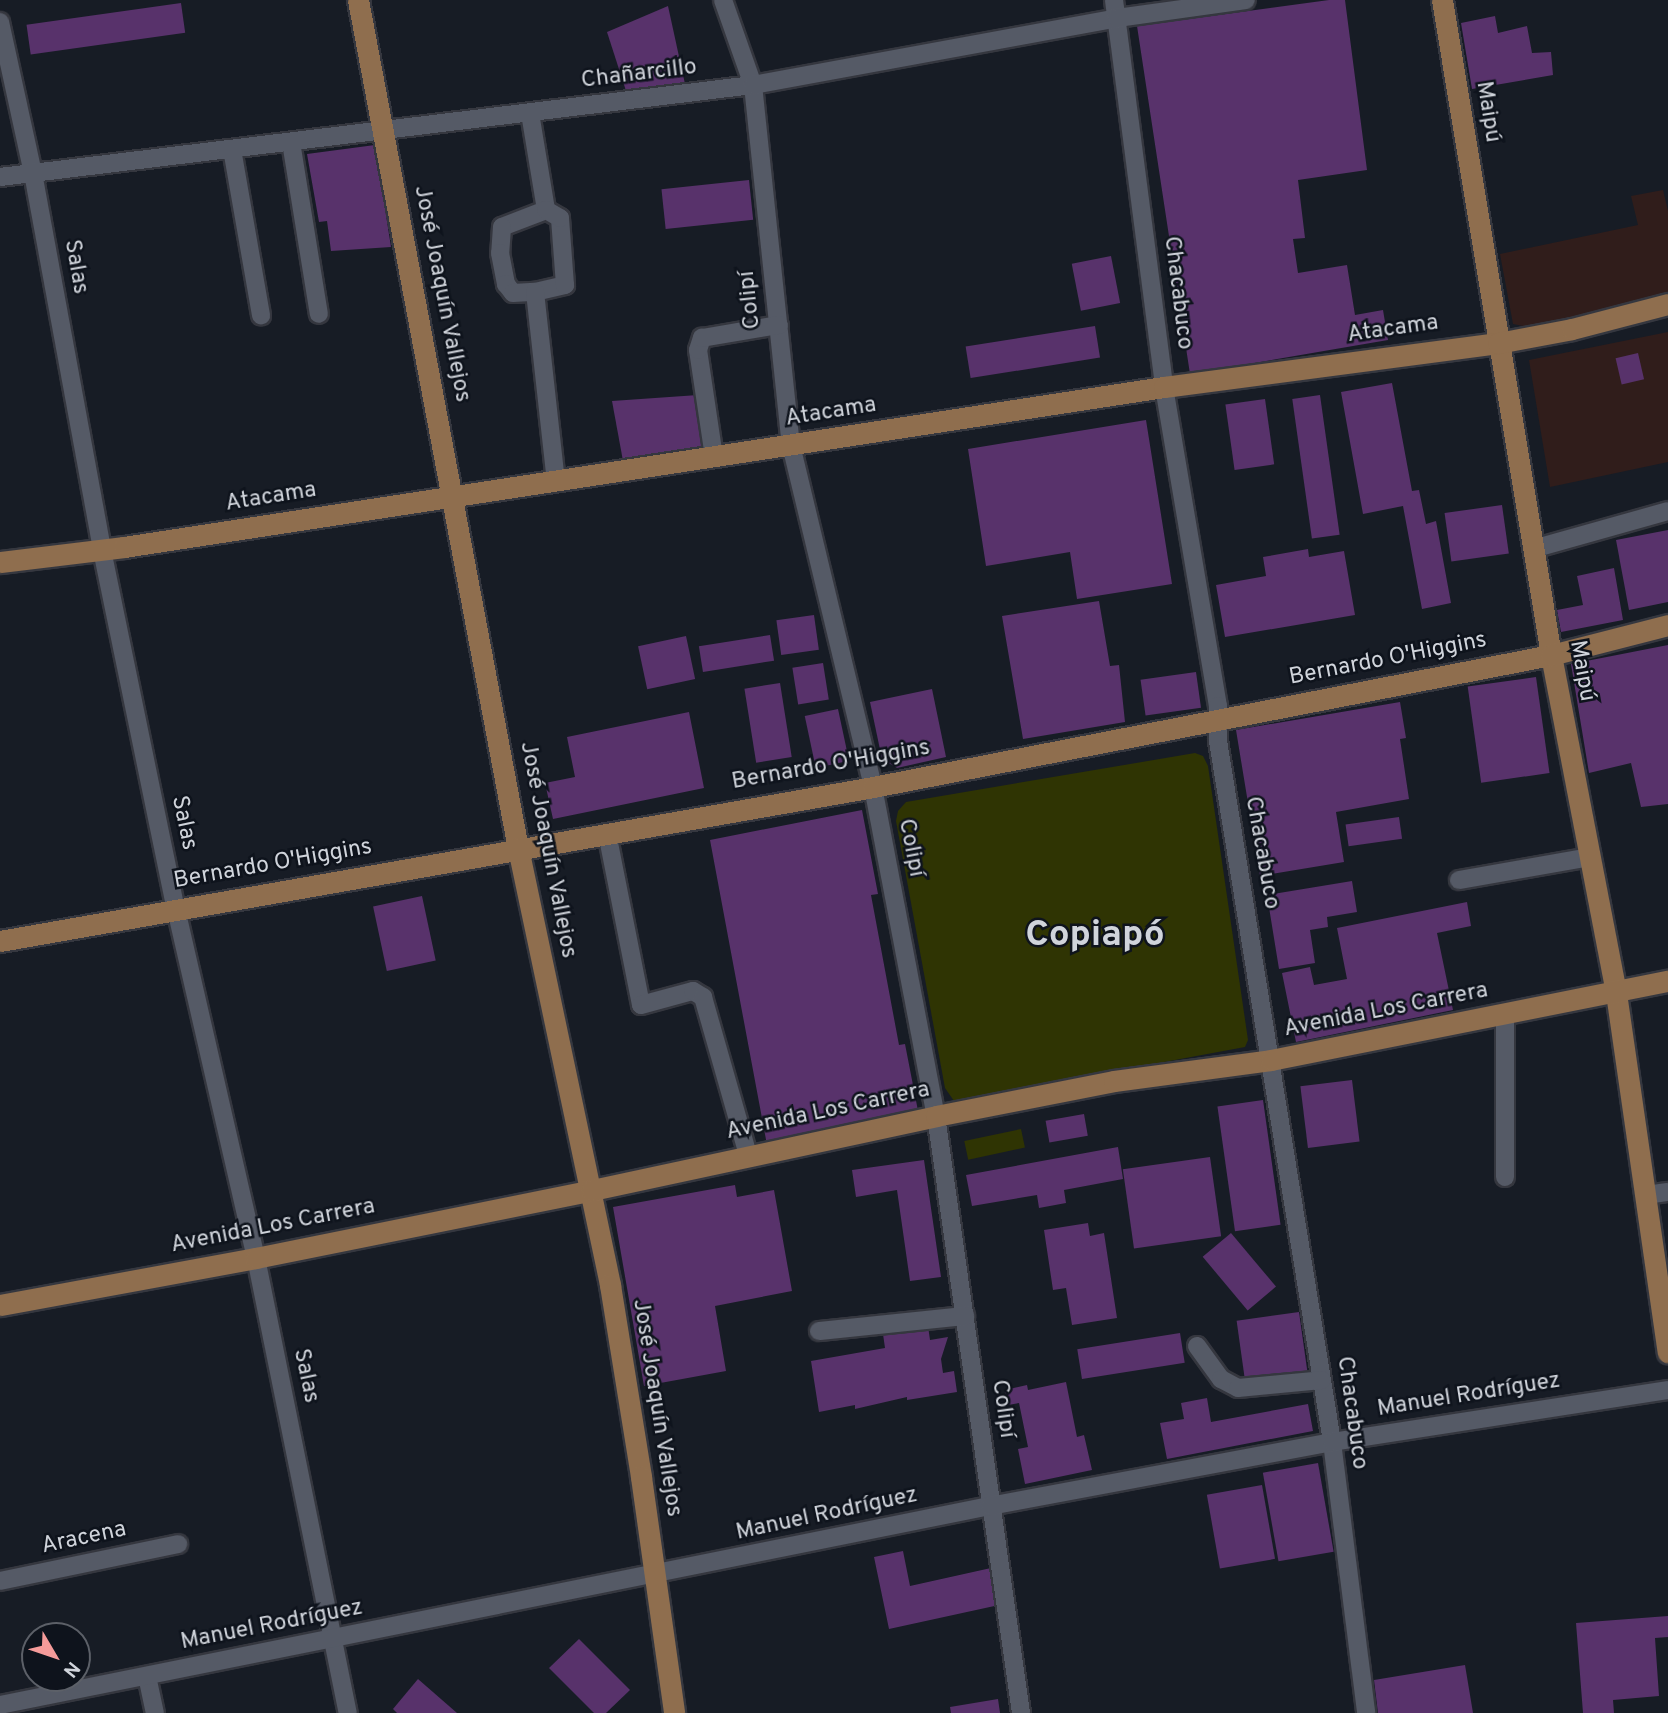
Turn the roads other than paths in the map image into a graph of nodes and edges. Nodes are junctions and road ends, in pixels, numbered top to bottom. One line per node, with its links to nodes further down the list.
1 (358, 0): 9 (main road, José Joaquín Vallejos)
2 (723, 0): 7 (street, Colipí)
3 (1246, 0): 5 (street, Chañarcillo)
4 (1441, 0): 20 (main road, Maipú)
5 (1116, 9): 7 (street, Chañarcillo); 21 (street, Chacabuco)
6 (0, 22): 12 (street, Salas)
7 (753, 85): 8 (street, Chañarcillo); 19 (street, Colipí)
8 (530, 113): 9 (street, Chañarcillo); 14 (street)
9 (384, 130): 10 (street, Chañarcillo); 25 (main road, José Joaquín Vallejos)
10 (291, 142): 11 (street, Chañarcillo); 17 (street)
11 (232, 149): 12 (street, Chañarcillo); 18 (street)
12 (33, 173): 13 (street, Chañarcillo); 28 (street, Salas)
13 (0, 178)
14 (546, 210): 15 (street); 15 (street)
15 (535, 292): 24 (street)
16 (1668, 304): 20 (main road, Atacama)
17 (318, 314)
18 (261, 316)
19 (779, 325): 22 (street, Colipí); 23 (street)
20 (1498, 343): 21 (main road, Atacama); 27 (main road, Maipú)
21 (1164, 387): 22 (main road, Atacama); 32 (street, Chacabuco)
22 (791, 445): 23 (main road, Atacama); 33 (street, Colipí)
23 (714, 457): 24 (main road, Atacama)
24 (556, 481): 25 (main road, Atacama)
25 (453, 497): 28 (main road, Atacama); 35 (main road, José Joaquín Vallejos)
26 (1668, 511): 27 (street)
27 (1533, 548): 31 (main road, Maipú)
28 (102, 550): 29 (main road, Atacama); 38 (street, Salas)
29 (0, 562)
30 (1668, 625): 31 (main road, Bernardo O'Higgins)
31 (1551, 655): 32 (main road, Bernardo O'Higgins); 36 (main road, Maipú)
32 (1218, 720): 33 (main road, Bernardo O'Higgins); 43 (street, Chacabuco)
33 (873, 787): 34 (main road, Bernardo O'Higgins); 44 (street, Colipí)
34 (607, 833): 35 (main road, Bernardo O'Higgins); 45 (street)
35 (518, 848): 38 (main road, Bernardo O'Higgins); 47 (main road, José Joaquín Vallejos)
36 (1589, 857): 37 (street); 41 (main road, Maipú)
37 (1459, 880)
38 (176, 909): 39 (main road, Bernardo O'Higgins); 50 (street, Salas)
39 (0, 941)
40 (1668, 981): 41 (main road, Avenida Los Carrera)
41 (1616, 993): 42 (main road, Avenida Los Carrera); 49 (main road, Maipú)
42 (1505, 1014): 43 (main road, Avenida Los Carrera); 46 (street)
43 (1271, 1060): 44 (main road, Avenida Los Carrera); 56 (street, Chacabuco)
44 (936, 1115): 45 (main road, Avenida Los Carrera); 52 (street, Colipí)
45 (748, 1155): 47 (main road, Avenida Los Carrera)
46 (1504, 1177)
47 (592, 1190): 50 (main road, Avenida Los Carrera); 61 (main road, José Joaquín Vallejos)
48 (1668, 1192): 49 (street)
49 (1646, 1195): 55 (main road, Maipú)
50 (256, 1258): 51 (main road, Avenida Los Carrera); 63 (street, Salas)
51 (0, 1305)
52 (965, 1316): 53 (street); 59 (street, Colipí)
53 (819, 1331)
54 (1197, 1346): 56 (street)
55 (1668, 1352)
56 (1322, 1380): 58 (street, Chacabuco)
57 (1668, 1390): 58 (street, Manuel Rodríguez)
58 (1332, 1442): 59 (street, Manuel Rodríguez); 70 (street, Chacabuco)
59 (990, 1506): 61 (street, Manuel Rodríguez); 69 (street, Colipí)
60 (178, 1544): 62 (street, Aracena)
61 (655, 1575): 63 (street, Manuel Rodríguez); 68 (main road, José Joaquín Vallejos)
62 (0, 1581)
63 (333, 1639): 64 (street, Manuel Rodríguez); 67 (street, Salas)
64 (146, 1676): 65 (street, Manuel Rodríguez); 66 (street)
65 (0, 1705)
66 (155, 1713)
67 (348, 1713)
68 (674, 1713)
69 (1021, 1713)
70 (1366, 1713)

